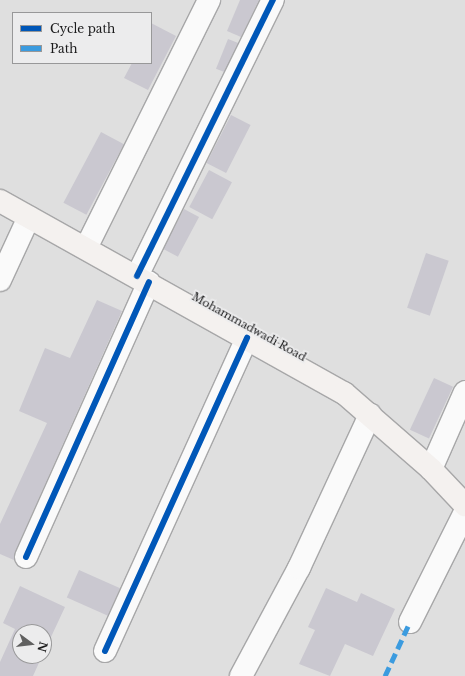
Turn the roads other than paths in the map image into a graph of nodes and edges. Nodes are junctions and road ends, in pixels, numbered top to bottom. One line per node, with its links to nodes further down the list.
1 (209, 0): 5 (street)
2 (273, 0): 6 (street)
3 (0, 201): 4 (main road, Mohammadwadi Road)
4 (29, 217): 5 (main road, Mohammadwadi Road); 7 (street)
5 (86, 248): 6 (main road, Mohammadwadi Road)
6 (143, 279): 8 (main road, Mohammadwadi Road); 14 (street)
7 (0, 280)
8 (247, 338): 10 (main road, Mohammadwadi Road); 16 (street)
9 (465, 392): 11 (street)
10 (370, 415): 11 (main road, Mohammadwadi Road); 17 (street)
11 (431, 469): 12 (main road, Mohammadwadi Road)
12 (465, 505)
13 (465, 512): 15 (street)
14 (26, 556)
15 (410, 622)
16 (105, 651)
17 (241, 676)

